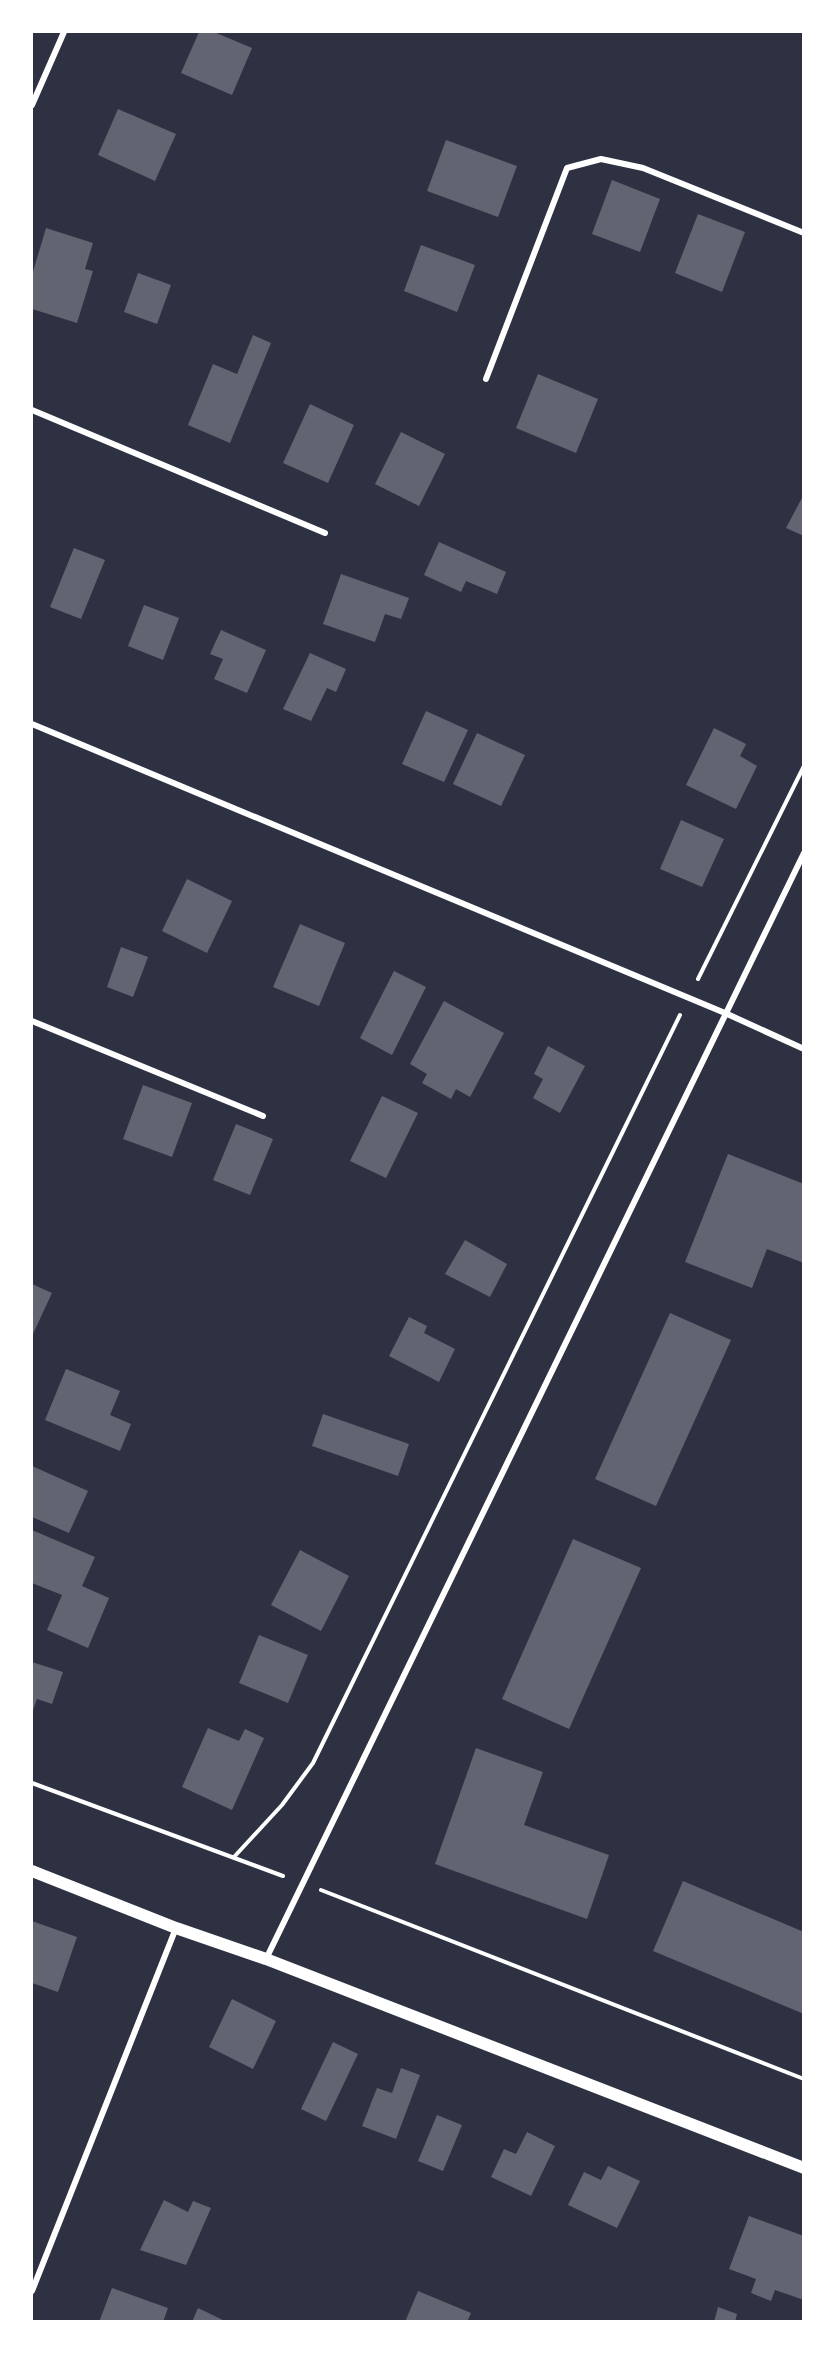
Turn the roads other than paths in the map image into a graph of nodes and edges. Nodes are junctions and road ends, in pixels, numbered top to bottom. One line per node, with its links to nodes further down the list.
1 (64, 32): 2 (street)
2 (32, 105)
3 (804, 233): 4 (street)
4 (486, 380)
5 (32, 410): 6 (street)
6 (325, 533)
7 (32, 724): 9 (street)
8 (804, 853): 9 (street)
9 (725, 1013): 11 (street); 15 (street)
10 (32, 1021): 12 (street)
11 (804, 1049)
12 (263, 1116)
13 (32, 1871): 14 (main road)
14 (176, 1928): 15 (main road); 17 (street)
15 (266, 1959): 16 (main road)
16 (804, 2168)
17 (32, 2291)

